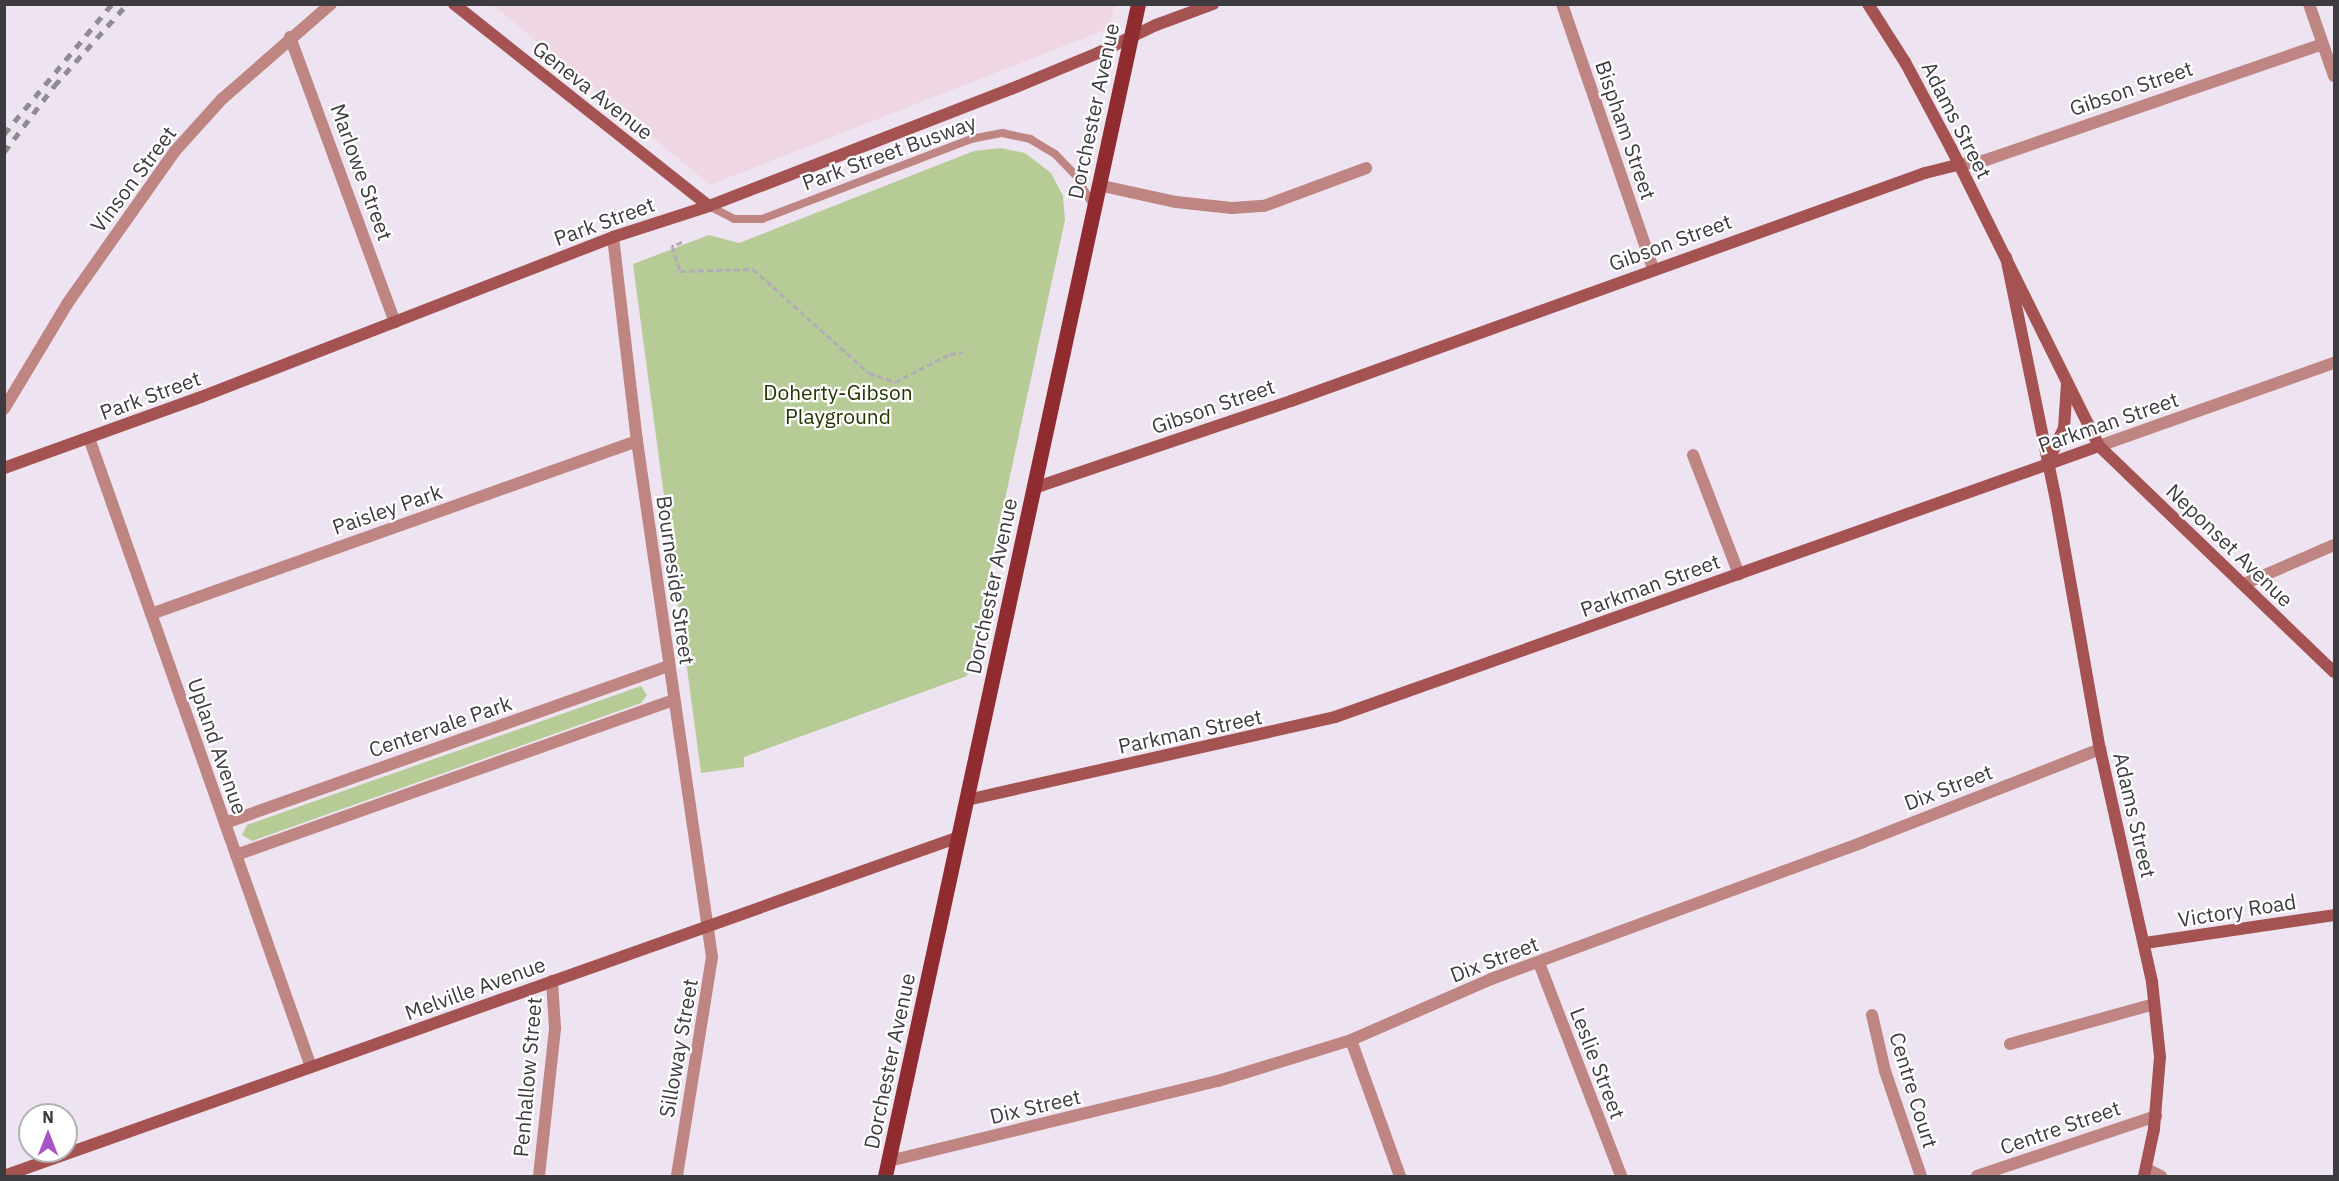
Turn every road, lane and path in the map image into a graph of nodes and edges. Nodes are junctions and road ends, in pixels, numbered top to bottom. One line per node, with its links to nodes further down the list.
1 (331, 4): 8 (street, Vinson Street)
2 (454, 4): 15 (street, Geneva Avenue)
3 (1138, 4): 9 (main road, Dorchester Avenue)
4 (1213, 4): 9 (street, Park Street)
5 (1562, 4): 20 (street, Bispham Street)
6 (1868, 4): 12 (street, Adams Street)
7 (2309, 4): 10 (street)
8 (290, 37): 21 (street, Marlowe Street); 25 (street, Vinson Street)
9 (1131, 37): 14 (main road, Dorchester Avenue); 15 (street, Park Street)
10 (2323, 44): 11 (street); 12 (street, Gibson Street)
11 (2334, 76)
12 (1958, 165): 19 (street, Adams Street); 20 (street, Gibson Street)
13 (1366, 168): 14 (street)
14 (1098, 185): 16 (main road, Dorchester Avenue)
15 (708, 206): 16 (lane, Park Street Busway); 17 (street, Park Street)
16 (1094, 206): 32 (main road, Dorchester Avenue)
17 (613, 237): 21 (street, Park Street); 27 (street, Bourneside Street)
18 (682, 242): 22 (path)
19 (2006, 256): 24 (street, Adams Street); 30 (street, Adams Street)
20 (1653, 268): 32 (street, Gibson Street)
21 (394, 322): 26 (street, Park Street)
22 (963, 352)
23 (2334, 363): 28 (street, Parkman Street)
24 (2067, 383): 28 (street, Adams Street); 30 (street, Adams Street)
25 (4, 409)
26 (88, 438): 31 (street, Park Street); 36 (street, Upland Avenue)
27 (637, 441): 36 (street, Paisley Park); 37 (street, Bourneside Street)
28 (2099, 446): 30 (street, Parkman Street); 35 (street, Neponset Avenue)
29 (1693, 455): 34 (street)
30 (2048, 463): 34 (street, Parkman Street); 40 (street, Adams Street)
31 (4, 468)
32 (1034, 488): 41 (main road, Dorchester Avenue)
33 (2334, 545): 35 (street)
34 (1739, 574): 41 (street, Parkman Street)
35 (2244, 585): 38 (street, Neponset Avenue)
36 (151, 614): 42 (street, Upland Avenue)
37 (668, 666): 39 (street, Bourneside Street); 42 (street, Centervale Park)
38 (2334, 672)
39 (673, 700): 44 (street); 46 (street, Bourneside Street)
40 (2100, 749): 47 (street, Adams Street); 48 (street, Dix Street)
41 (967, 800): 43 (main road, Dorchester Avenue)
42 (225, 823): 44 (street, Upland Avenue)
43 (959, 837): 46 (street, Melville Avenue); 56 (main road, Dorchester Avenue)
44 (236, 855): 54 (street, Upland Avenue)
45 (2334, 915): 47 (street, Victory Road)
46 (704, 927): 49 (street, Melville Avenue); 60 (street, Silloway Street)
47 (2145, 943): 50 (street, Adams Street)
48 (1539, 963): 52 (street, Dix Street); 63 (street, Leslie Street)
49 (552, 981): 54 (street, Melville Avenue); 59 (street, Penhallow Street)
50 (2154, 1004): 53 (street); 55 (street, Adams Street)
51 (1872, 1015): 64 (street, Centre Court)
52 (1351, 1040): 56 (street, Dix Street); 62 (street)
53 (2010, 1044)
54 (311, 1067): 58 (street, Melville Avenue)
55 (2156, 1116): 57 (street, Adams Street); 65 (street, Centre Street)
56 (889, 1161): 61 (main road, Dorchester Avenue)
57 (2146, 1172): 66 (street)
58 (4, 1176)
59 (539, 1176)
60 (677, 1176)
61 (885, 1176)
62 (1400, 1176)
63 (1621, 1176)
64 (1921, 1176)
65 (1977, 1176)
66 (2161, 1176)

